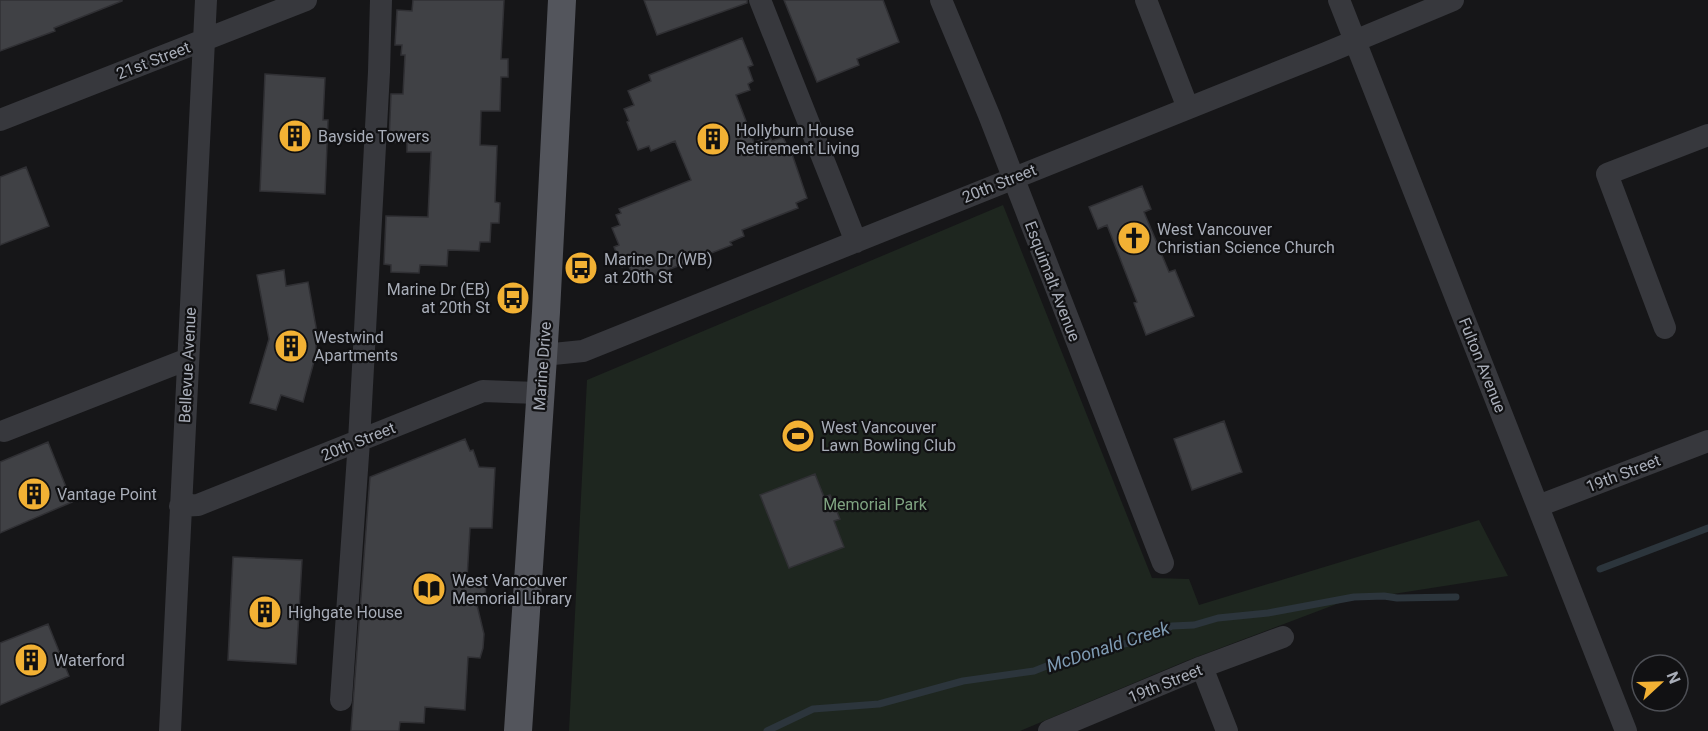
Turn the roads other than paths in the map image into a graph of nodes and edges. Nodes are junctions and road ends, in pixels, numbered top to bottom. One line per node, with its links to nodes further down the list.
1 (206, 0): 10 (street, Bellevue Avenue)
2 (306, 0): 10 (street, 21st Street)
3 (381, 0): 22 (street)
4 (562, 0): 18 (main road, Marine Drive)
5 (760, 0): 16 (street)
6 (941, 0): 15 (street, Esquimalt Avenue)
7 (1146, 0): 12 (street)
8 (1339, 0): 11 (street, Fulton Avenue)
9 (1453, 0): 11 (street, 20th Street)
10 (204, 40): 13 (street, 21st Street); 19 (street, Bellevue Avenue)
11 (1355, 42): 12 (street, 20th Street); 25 (street, Fulton Avenue)
12 (1188, 108): 15 (street, 20th Street)
13 (0, 120)
14 (1708, 135): 17 (street)
15 (1013, 178): 16 (street, 20th Street); 26 (street, Esquimalt Avenue)
16 (856, 242): 18 (street, 20th Street)
17 (1665, 328)
18 (543, 355): 20 (main road, Marine Drive)
19 (188, 359): 21 (street); 24 (street, Bellevue Avenue)
20 (539, 393): 22 (street, 20th Street); 31 (main road, Marine Drive)
21 (4, 431)
22 (359, 441): 24 (street, 20th Street); 29 (street)
23 (1708, 441): 25 (street, 19th Street)
24 (180, 506): 30 (street, Bellevue Avenue)
25 (1538, 506): 34 (street, Fulton Avenue)
26 (1163, 563)
27 (1282, 637): 28 (street, 19th Street)
28 (1202, 668): 32 (street, 19th Street); 33 (street)
29 (341, 700)
30 (170, 731)
31 (518, 731)
32 (1049, 731)
33 (1227, 731)
34 (1626, 731)

